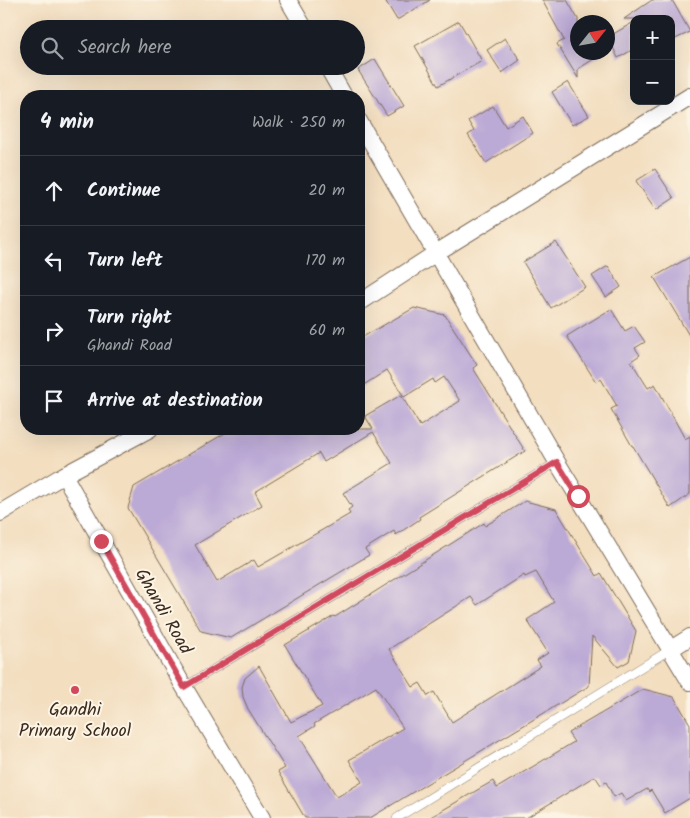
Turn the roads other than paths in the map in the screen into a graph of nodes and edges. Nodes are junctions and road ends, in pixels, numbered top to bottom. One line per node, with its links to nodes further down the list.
1 (288, 0): 2 (street)
2 (300, 20)
3 (332, 75): 4 (street)
4 (341, 90)
5 (690, 96): 7 (street)
6 (365, 131): 7 (street)
7 (436, 253): 8 (street); 10 (street)
8 (365, 299)
9 (139, 435): 11 (street)
10 (557, 462): 14 (street); 16 (lane)
11 (64, 475): 12 (street); 16 (street, Ghandi Road)
12 (0, 513)
13 (690, 637): 14 (street)
14 (671, 649): 15 (street); 18 (lane)
15 (690, 682)
16 (184, 687): 17 (street, Ghandi Road)
17 (262, 818)
18 (396, 818)

